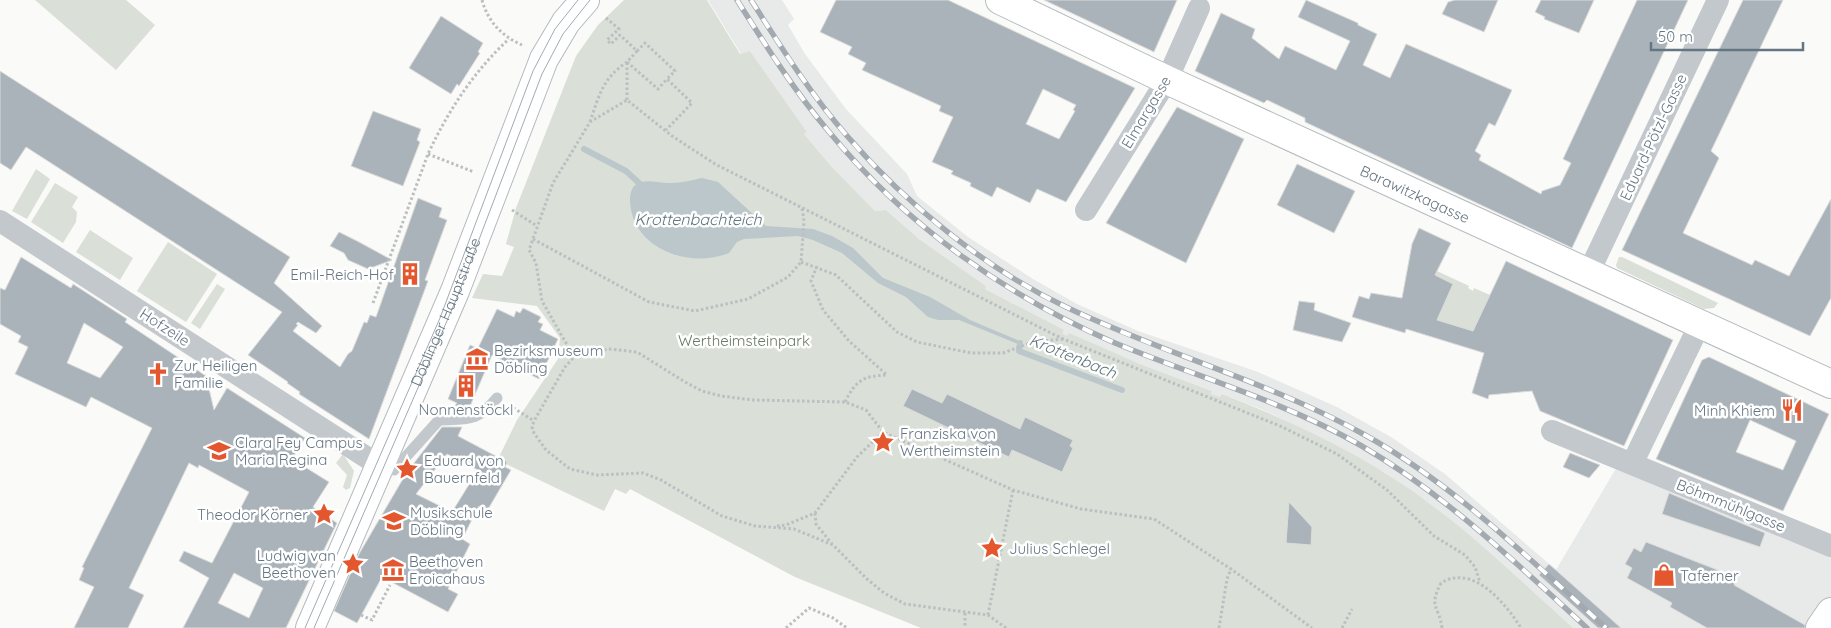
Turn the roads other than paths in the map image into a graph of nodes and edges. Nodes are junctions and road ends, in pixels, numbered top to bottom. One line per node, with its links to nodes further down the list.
1 (585, 0): 14 (main road, Döblinger Hauptstraße)
2 (1000, 0): 5 (main road, Barawitzkagasse)
3 (1718, 0): 8 (street, Eduard-Pötzl-Gasse)
4 (1199, 8): 5 (street, Elmargasse)
5 (1167, 80): 6 (street, Elmargasse); 8 (main road, Barawitzkagasse)
6 (1086, 210)
7 (0, 221): 14 (street, Hofzeile)
8 (1588, 274): 9 (main road, Barawitzkagasse)
9 (1699, 326): 10 (main road, Barawitzkagasse); 13 (street)
10 (1831, 384)
11 (496, 398): 14 (lane)
12 (1552, 431): 13 (street, Böhmmühlgasse)
13 (1632, 464): 15 (street, Böhmmühlgasse)
14 (380, 466): 17 (main road, Döblinger Hauptstraße)
15 (1831, 546)
16 (1831, 612): 18 (main road)
17 (310, 628)
18 (1820, 628)

